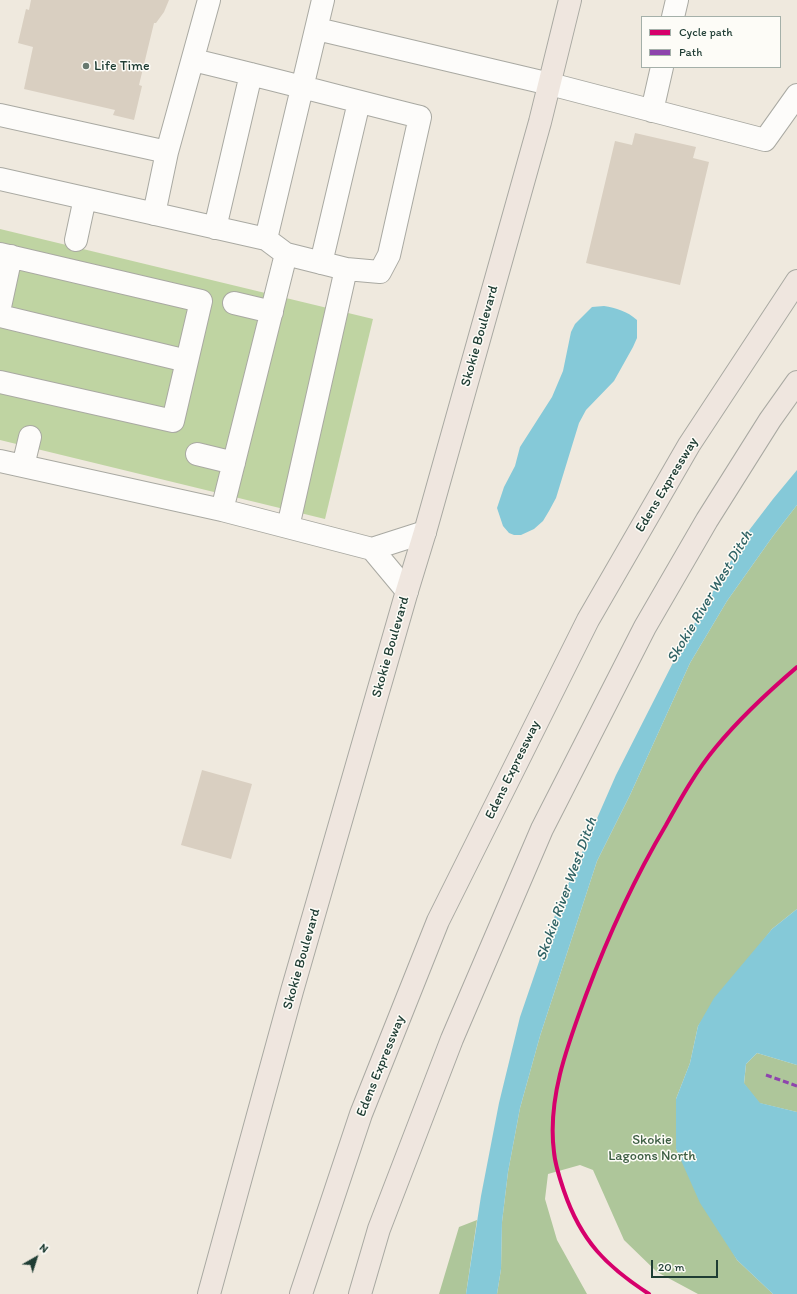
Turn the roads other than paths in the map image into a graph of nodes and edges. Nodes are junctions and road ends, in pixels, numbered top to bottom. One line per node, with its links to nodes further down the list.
1 (209, 0): 7 (lane)
2 (323, 0): 6 (lane)
3 (570, 0): 10 (main road, Skokie Boulevard)
4 (677, 0): 5 (lane)
5 (674, 16)
6 (317, 29): 10 (lane); 11 (lane)
7 (193, 60): 9 (lane); 16 (lane)
8 (662, 68): 14 (lane)
9 (252, 74): 11 (lane); 20 (lane)
10 (550, 84): 14 (lane); 42 (main road, Skokie Boulevard)
11 (302, 86): 13 (lane); 22 (lane)
12 (797, 95): 14 (lane)
13 (359, 102): 25 (lane); 26 (lane)
14 (652, 111)
15 (0, 115): 16 (lane)
16 (167, 152): 19 (lane)
17 (0, 179): 18 (lane)
18 (85, 198): 19 (lane); 21 (lane)
19 (154, 214): 20 (lane)
20 (215, 228): 22 (lane)
21 (76, 240)
22 (266, 240): 23 (lane)
23 (286, 254): 25 (lane); 30 (lane)
24 (6, 255): 29 (lane); 32 (lane)
25 (321, 263): 26 (lane)
26 (346, 269): 41 (lane)
27 (797, 282): 46 (main road, Edens Expressway)
28 (234, 303): 30 (lane)
29 (0, 307)
30 (272, 312): 38 (lane)
31 (0, 316): 32 (lane)
32 (187, 361): 33 (lane)
33 (0, 382)
34 (797, 382): 47 (main road)
35 (30, 437): 39 (lane)
36 (197, 454): 38 (lane)
37 (0, 461): 39 (lane)
38 (234, 463): 40 (lane)
39 (23, 466): 40 (lane)
40 (222, 510): 41 (lane)
41 (288, 527): 43 (lane)
42 (425, 532): 43 (lane); 44 (main road, Skokie Boulevard)
43 (372, 549): 44 (lane)
44 (407, 591): 45 (main road, Skokie Boulevard)
45 (209, 1294)
46 (301, 1294)
47 (360, 1294)

